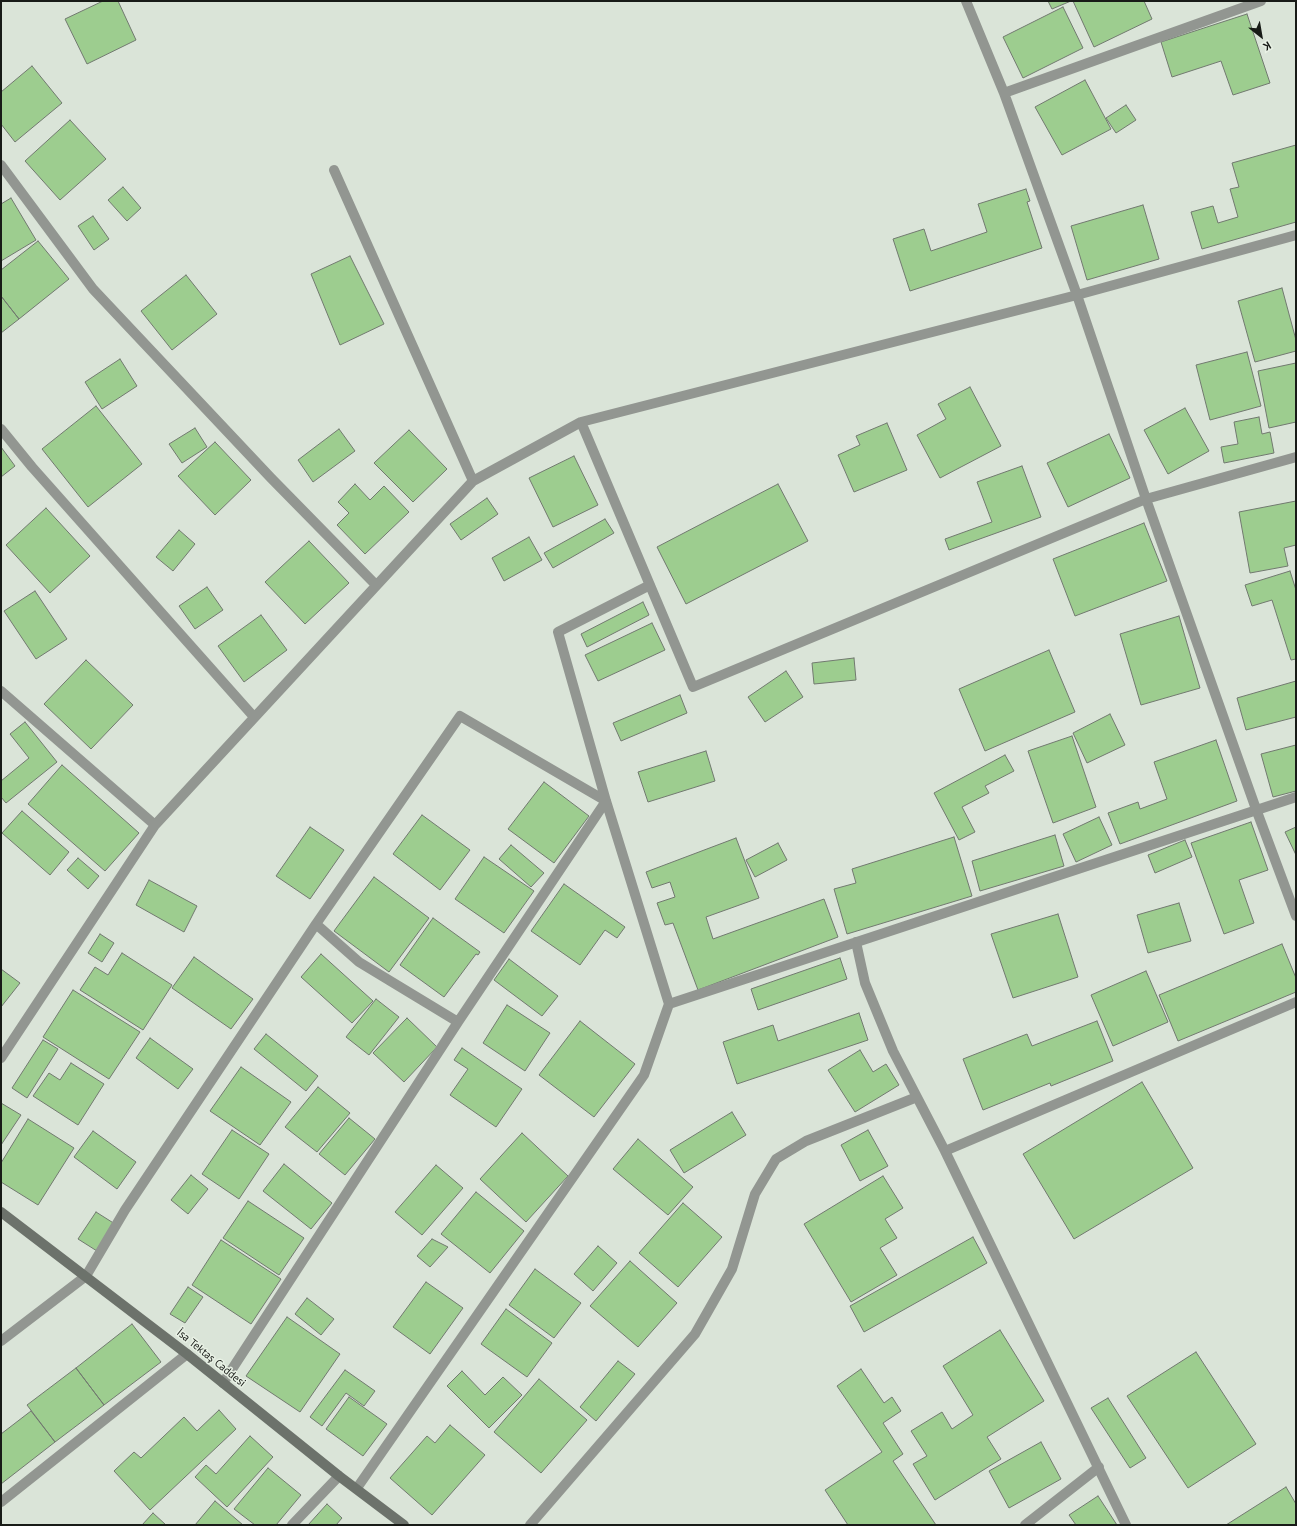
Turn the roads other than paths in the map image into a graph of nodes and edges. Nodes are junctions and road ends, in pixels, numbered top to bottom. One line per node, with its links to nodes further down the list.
1 (966, 1): 3 (street)
2 (1261, 1): 3 (street)
3 (1004, 93): 7 (street)
4 (1, 166): 13 (street)
5 (334, 170): 11 (street)
6 (1296, 235): 7 (street)
7 (1078, 295): 8 (street); 12 (street)
8 (581, 422): 11 (street); 14 (street)
9 (1, 429): 16 (street)
10 (1296, 457): 12 (street)
11 (473, 481): 13 (street)
12 (1146, 499): 14 (street); 19 (street)
13 (376, 585): 16 (street)
14 (650, 585): 18 (street)
15 (1, 691): 20 (street)
16 (254, 717): 20 (street)
17 (1296, 797): 19 (street)
18 (606, 801): 22 (street); 25 (street); 26 (street)
19 (1256, 810): 21 (street); 23 (street)
20 (155, 825): 27 (street)
21 (1296, 916)
22 (316, 924): 26 (street); 31 (street)
23 (856, 942): 25 (street); 28 (street)
24 (1296, 1002): 29 (street)
25 (668, 1004): 37 (street)
26 (458, 1022): 34 (street)
27 (1, 1058)
28 (917, 1097): 29 (street); 41 (street)
29 (945, 1151): 35 (street)
30 (1, 1212): 31 (street, İsa Tektaş Caddesi)
31 (86, 1276): 32 (street); 33 (street, İsa Tektaş Caddesi)
32 (1, 1341)
33 (188, 1354): 34 (street, İsa Tektaş Caddesi); 38 (street)
34 (223, 1383): 36 (street, İsa Tektaş Caddesi)
35 (1099, 1467): 42 (street); 43 (street)
36 (339, 1476): 37 (street, İsa Tektaş Caddesi); 39 (street)
37 (357, 1488): 40 (street, İsa Tektaş Caddesi)
38 (1, 1502)
39 (292, 1525)
40 (404, 1525)
41 (530, 1525)
42 (1025, 1525)
43 (1126, 1525)

